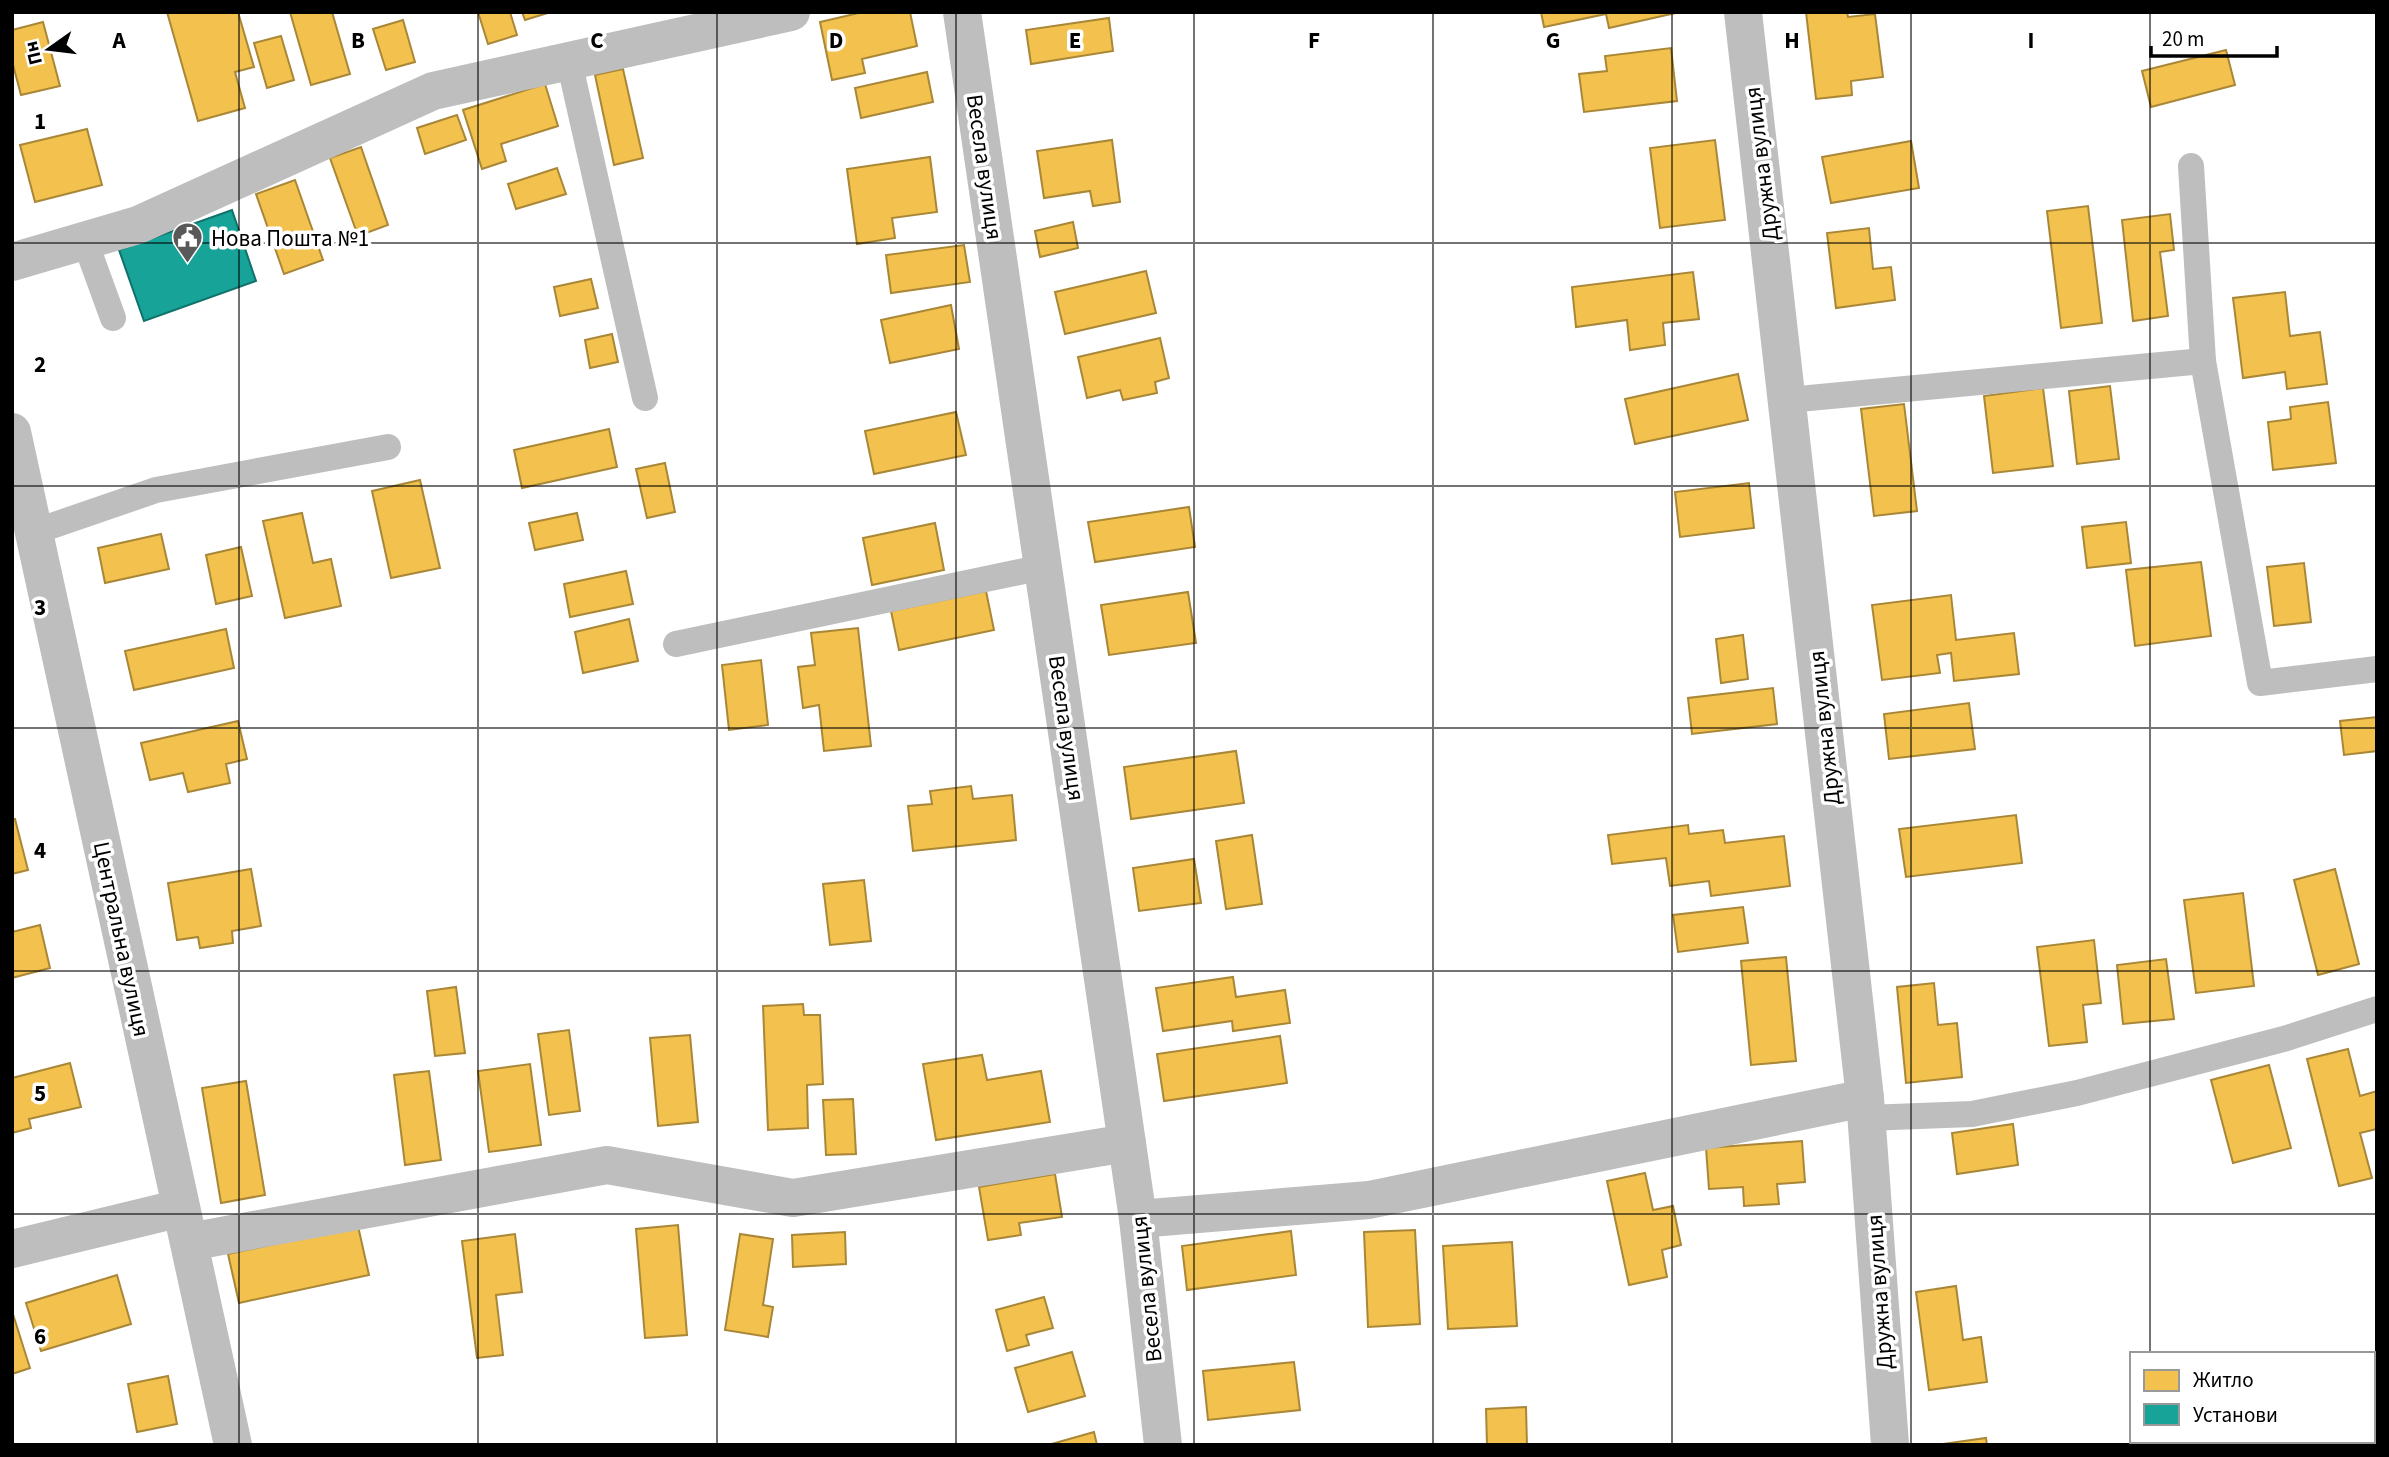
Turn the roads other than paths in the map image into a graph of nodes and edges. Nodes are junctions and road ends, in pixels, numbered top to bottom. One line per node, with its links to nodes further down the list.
1 (791, 12): 4 (street)
2 (962, 12): 15 (street, Весела вулиця)
3 (1743, 12): 11 (street, Дружна вулиця)
4 (569, 61): 6 (street); 10 (lane)
5 (2191, 166): 9 (lane)
6 (85, 241): 7 (street); 8 (lane)
7 (12, 262)
8 (113, 318)
9 (2203, 361): 11 (lane); 17 (lane)
10 (645, 398)
11 (1788, 400): 19 (street, Дружна вулиця)
12 (12, 432): 14 (street, Центральна вулиця)
13 (388, 447): 14 (lane)
14 (34, 532): 22 (street, Центральна вулиця)
15 (1043, 567): 16 (lane); 20 (street, Весела вулиця)
16 (676, 644)
17 (2377, 669)
18 (2377, 1009): 19 (lane)
19 (1865, 1108): 21 (street); 26 (street, Дружна вулиця)
20 (1127, 1143): 21 (street, Весела вулиця); 22 (street)
21 (1138, 1219): 25 (street, Весела вулиця)
22 (185, 1225): 23 (street); 24 (street, Центральна вулиця)
23 (12, 1249)
24 (233, 1445)
25 (1163, 1445)
26 (1890, 1445)

